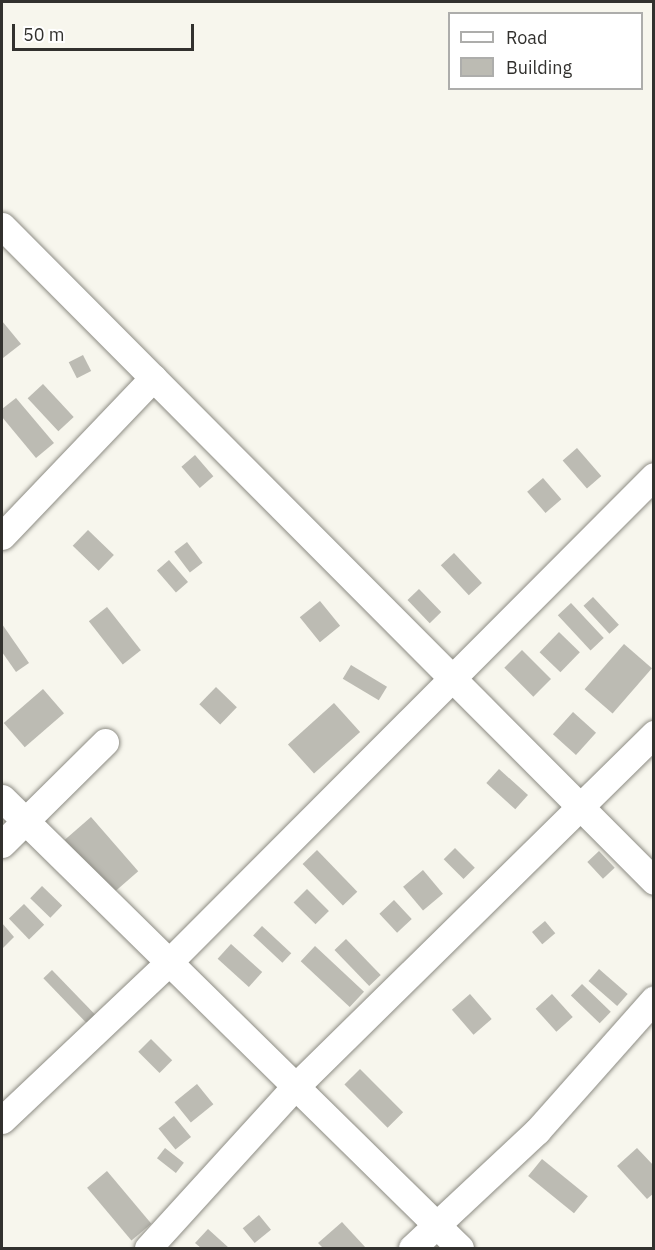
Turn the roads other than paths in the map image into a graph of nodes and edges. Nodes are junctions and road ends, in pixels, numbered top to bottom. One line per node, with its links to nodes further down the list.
1 (2, 227): 2 (street)
2 (153, 378): 4 (street); 5 (street)
3 (654, 476): 5 (street)
4 (2, 536)
5 (452, 678): 9 (street); 13 (street)
6 (654, 734): 9 (street)
7 (105, 742): 10 (street)
8 (2, 798): 10 (street)
9 (580, 807): 12 (street); 15 (street)
10 (23, 820): 11 (street); 13 (street)
11 (2, 844)
12 (654, 881)
13 (167, 964): 15 (street); 16 (street)
14 (654, 999): 17 (street)
15 (292, 1090): 17 (street); 18 (street)
16 (2, 1120)
17 (435, 1225): 19 (street); 20 (street)
18 (148, 1248)
19 (412, 1248)
20 (460, 1248)

